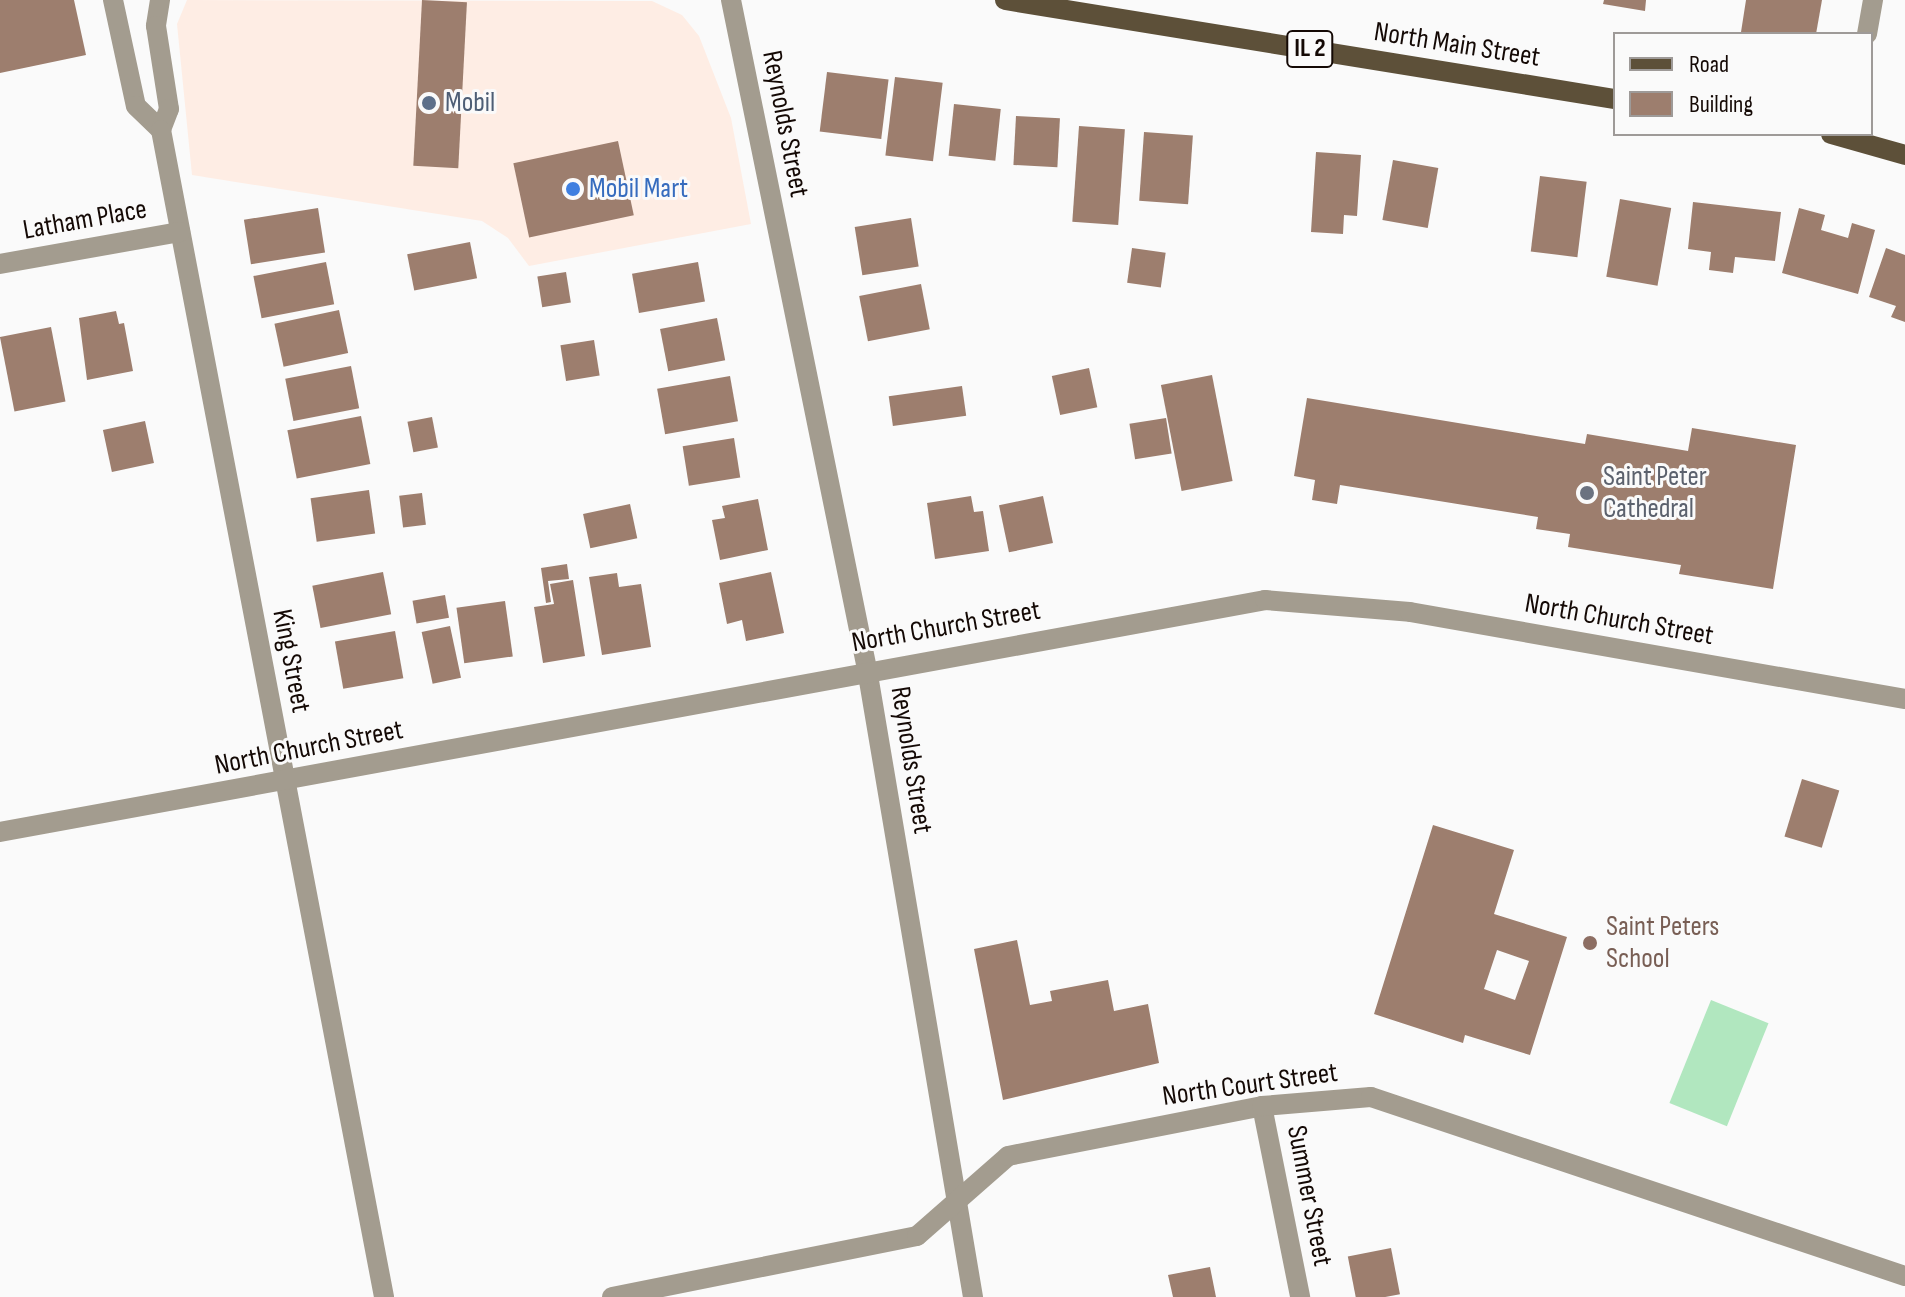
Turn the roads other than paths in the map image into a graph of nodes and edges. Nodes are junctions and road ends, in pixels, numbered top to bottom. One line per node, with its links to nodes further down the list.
1 (113, 0): 9 (street)
2 (160, 0): 9 (street, King Street)
3 (731, 0): 14 (street, Reynolds Street)
4 (1005, 0): 5 (main road, North Main Street / IL 2)
5 (1012, 0): 8 (main road, North Main Street / IL 2)
6 (1873, 0): 7 (street)
7 (1867, 32)
8 (1613, 99)
9 (161, 130): 12 (street, King Street)
10 (1848, 136): 11 (main road)
11 (1905, 155)
12 (180, 232): 13 (street, Latham Place); 16 (street, King Street)
13 (0, 264)
14 (867, 669): 15 (street, North Church Street); 16 (street, North Church Street); 19 (street, Reynolds Street)
15 (1905, 699)
16 (285, 782): 17 (street, North Church Street); 21 (street, King Street)
17 (0, 832)
18 (1262, 1106): 19 (street, North Court Street); 20 (street, North Court Street); 24 (street, Summer Street)
19 (955, 1203): 22 (street, North Court Street); 23 (street, Reynolds Street)
20 (1905, 1276)
21 (384, 1297)
22 (612, 1297)
23 (973, 1297)
24 (1300, 1297)

